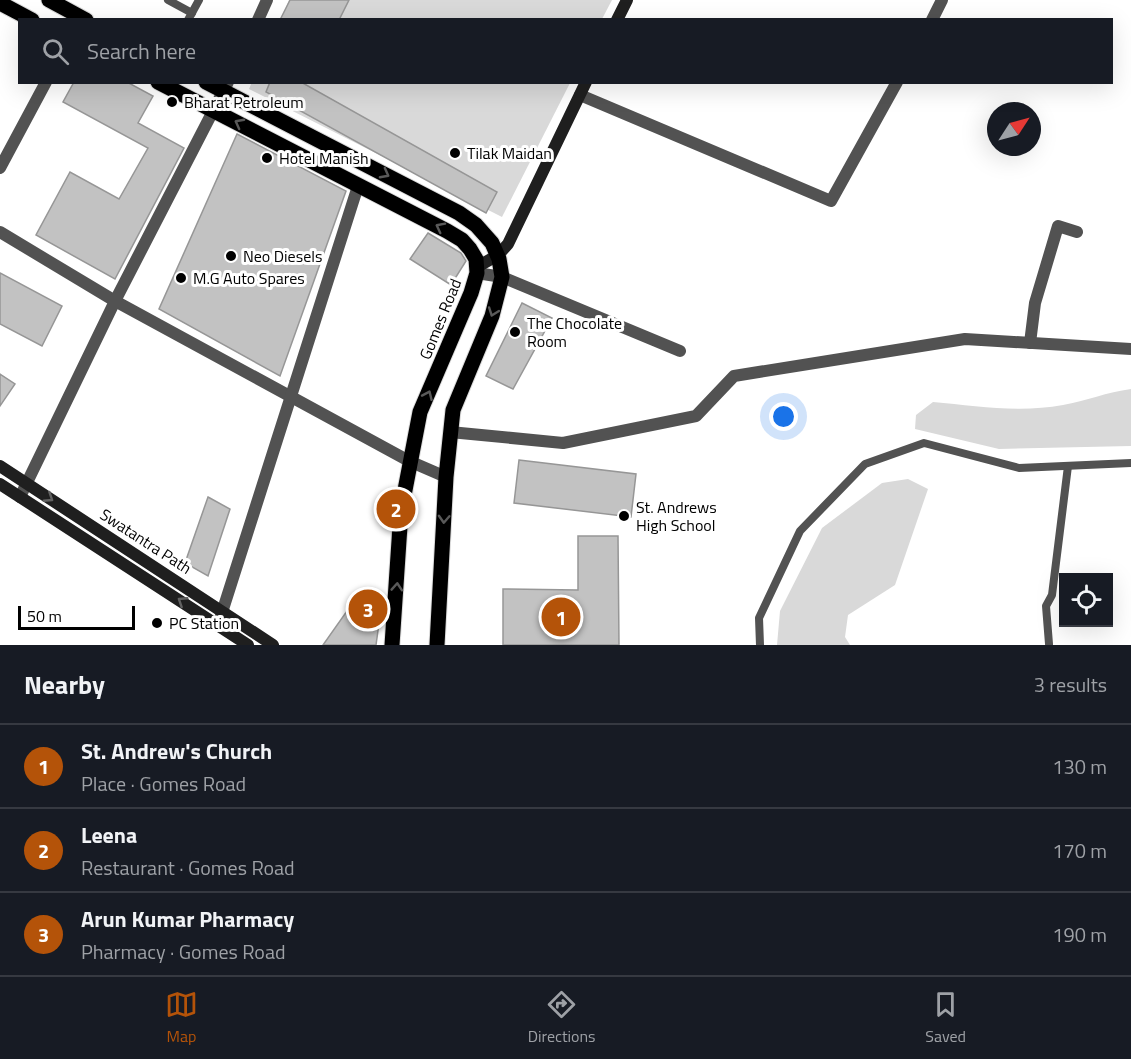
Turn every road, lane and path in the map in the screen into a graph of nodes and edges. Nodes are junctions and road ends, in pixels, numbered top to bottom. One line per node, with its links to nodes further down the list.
1 (49, 0): 10 (main road)
2 (168, 0): 8 (lane)
3 (199, 0): 8 (lane)
4 (267, 0): 11 (street)
5 (627, 0): 12 (street)
6 (942, 0): 13 (street)
7 (0, 3): 9 (main road)
8 (190, 16)
9 (28, 18)
10 (82, 18)
11 (259, 18)
12 (618, 18)
13 (933, 18)
14 (45, 84): 21 (street)
15 (162, 84): 20 (main road, Gomes Road)
16 (585, 84): 19 (street)
17 (896, 84): 19 (street)
18 (225, 87): 20 (street); 25 (main road, one-way to 25)
19 (580, 95): 25 (street)
20 (212, 109): 22 (main road, Gomes Road, one-way to 20); 28 (street)
21 (0, 168)
22 (358, 186): 26 (main road, Gomes Road, one-way to 22); 32 (street)
23 (0, 232): 28 (street)
24 (1077, 232): 29 (street)
25 (498, 255): 26 (street); 27 (main road)
26 (477, 270): 27 (street); 34 (main road, Gomes Road, one-way to 26)
27 (502, 278): 31 (street); 33 (main road, one-way to 33)
28 (114, 301): 32 (street); 39 (street)
29 (1030, 343): 30 (street); 33 (street)
30 (1131, 349)
31 (680, 351)
32 (290, 395): 34 (street); 42 (street)
33 (450, 432): 38 (main road)
34 (410, 461): 38 (street); 47 (main road, Gomes Road, one-way to 34)
35 (1131, 463): 37 (lane)
36 (0, 466): 39 (street, Swatantra Path)
37 (1068, 466): 44 (lane); 49 (lane)
38 (446, 477): 48 (main road, one-way to 48)
39 (27, 483): 41 (street); 42 (street, Swatantra Path, one-way to 42)
40 (0, 484): 41 (street, Swatantra Path)
41 (20, 497): 43 (street, Swatantra Path, one-way to 41)
42 (222, 610): 43 (street); 46 (street, Swatantra Path)
43 (218, 625): 45 (street, Swatantra Path)
44 (1049, 644)
45 (248, 645)
46 (273, 645)
47 (392, 645)
48 (437, 645)
49 (760, 645)

